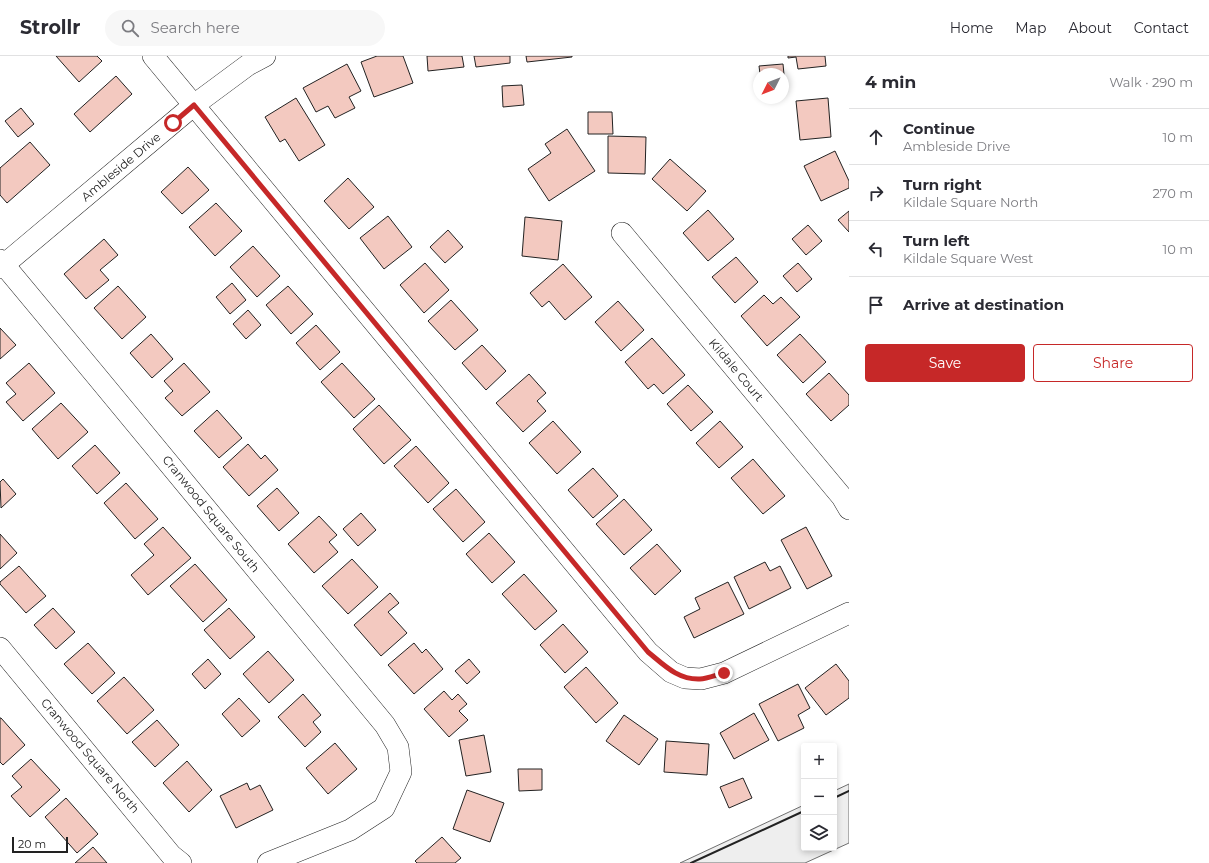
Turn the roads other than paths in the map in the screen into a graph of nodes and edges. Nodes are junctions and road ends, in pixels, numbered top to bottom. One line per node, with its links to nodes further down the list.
1 (153, 56): 3 (street)
2 (265, 56): 3 (street, Ambleside Drive)
3 (194, 105): 5 (street, Ambleside Drive); 7 (street)
4 (622, 233): 6 (street, Kildale Court)
5 (1, 264): 10 (street, Cranwood Square South)
6 (849, 509)
7 (849, 613)
8 (0, 648): 9 (street, Cranwood Square North)
9 (181, 863)
10 (268, 863)

